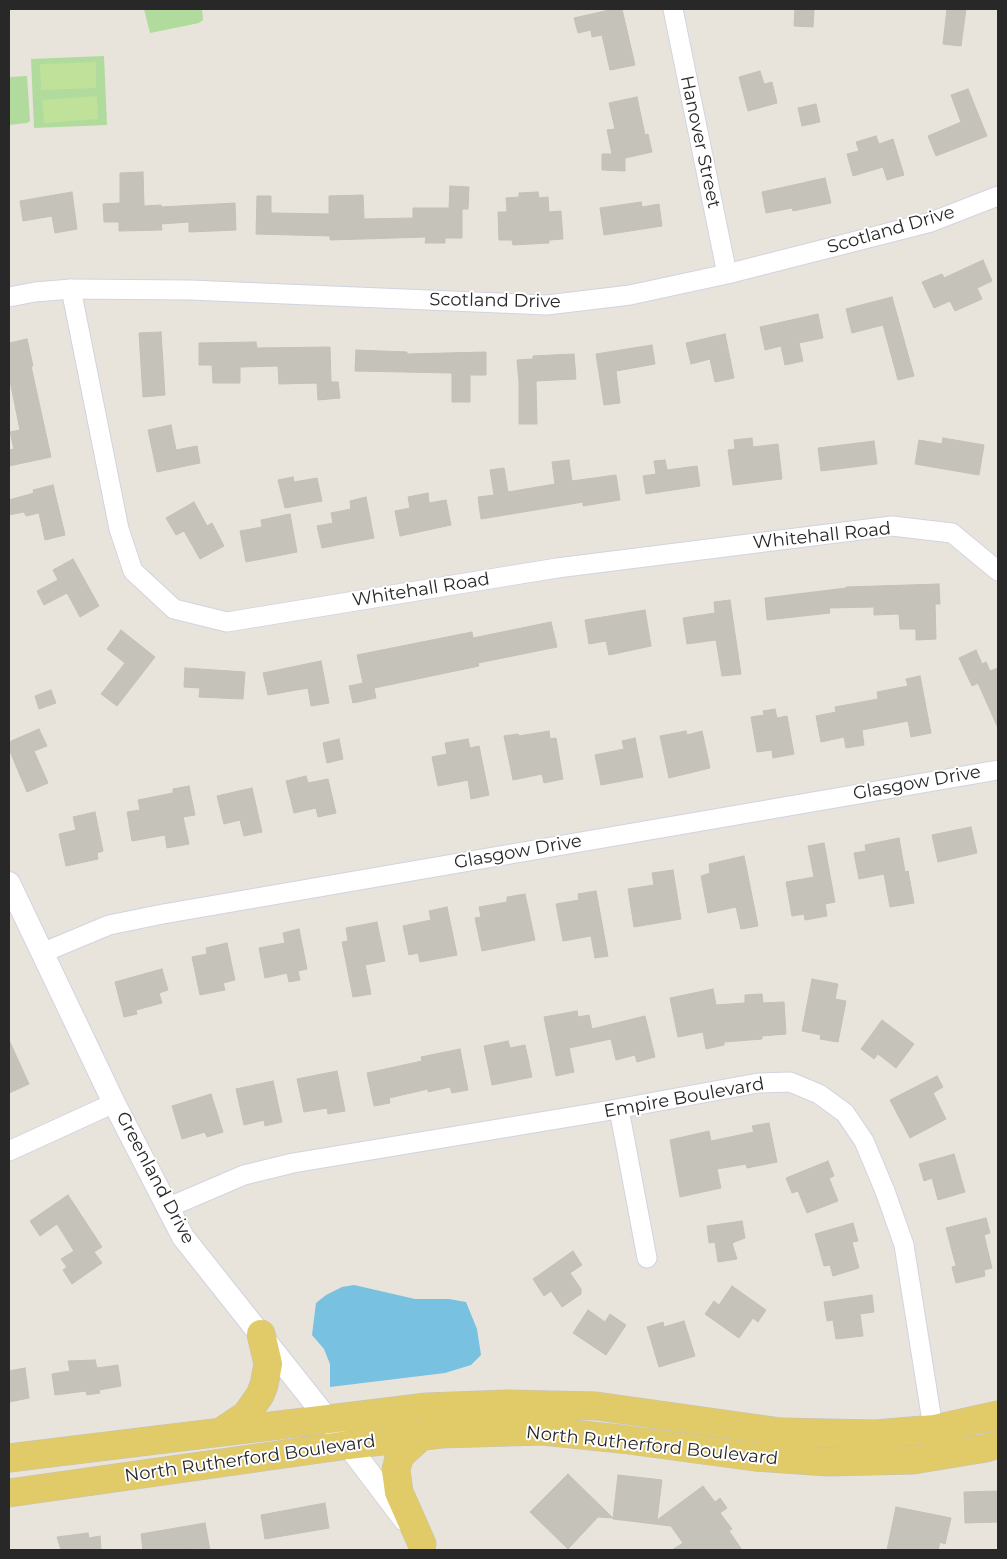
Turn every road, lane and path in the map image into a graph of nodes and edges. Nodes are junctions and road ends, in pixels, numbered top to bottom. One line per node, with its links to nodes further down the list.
1 (673, 9): 3 (street, Hanover Street)
2 (998, 196): 3 (street, Scotland Drive)
3 (727, 274): 4 (street, Scotland Drive)
4 (72, 289): 5 (street, Scotland Drive); 6 (street, Whitehall Road)
5 (9, 297)
6 (998, 571)
7 (998, 770): 9 (street, Glasgow Drive)
8 (9, 883): 9 (street, Greenland Drive)
9 (42, 953): 10 (street, Greenland Drive)
10 (114, 1103): 12 (street); 13 (street, Greenland Drive)
11 (619, 1109): 13 (street, Empire Boulevard); 14 (street); 18 (street, Empire Boulevard)
12 (9, 1151)
13 (168, 1208): 15 (street, Greenland Drive)
14 (647, 1258)
15 (261, 1334): 17 (street, Greenland Drive); 19 (main road)
16 (998, 1415): 18 (main road, North Rutherford Boulevard)
17 (328, 1419): 18 (main road, North Rutherford Boulevard); 19 (main road, North Rutherford Boulevard); 22 (street, Greenland Drive)
18 (935, 1429): 23 (street, Empire Boulevard)
19 (221, 1432): 24 (main road, North Rutherford Boulevard)
20 (422, 1436): 22 (main road, North Rutherford Boulevard); 23 (main road, North Rutherford Boulevard); 26 (main road)
21 (998, 1444): 23 (main road, North Rutherford Boulevard)
22 (348, 1445): 25 (main road, North Rutherford Boulevard); 26 (street, Greenland Drive)
23 (936, 1456)
24 (9, 1458)
25 (9, 1493)
26 (424, 1547)

